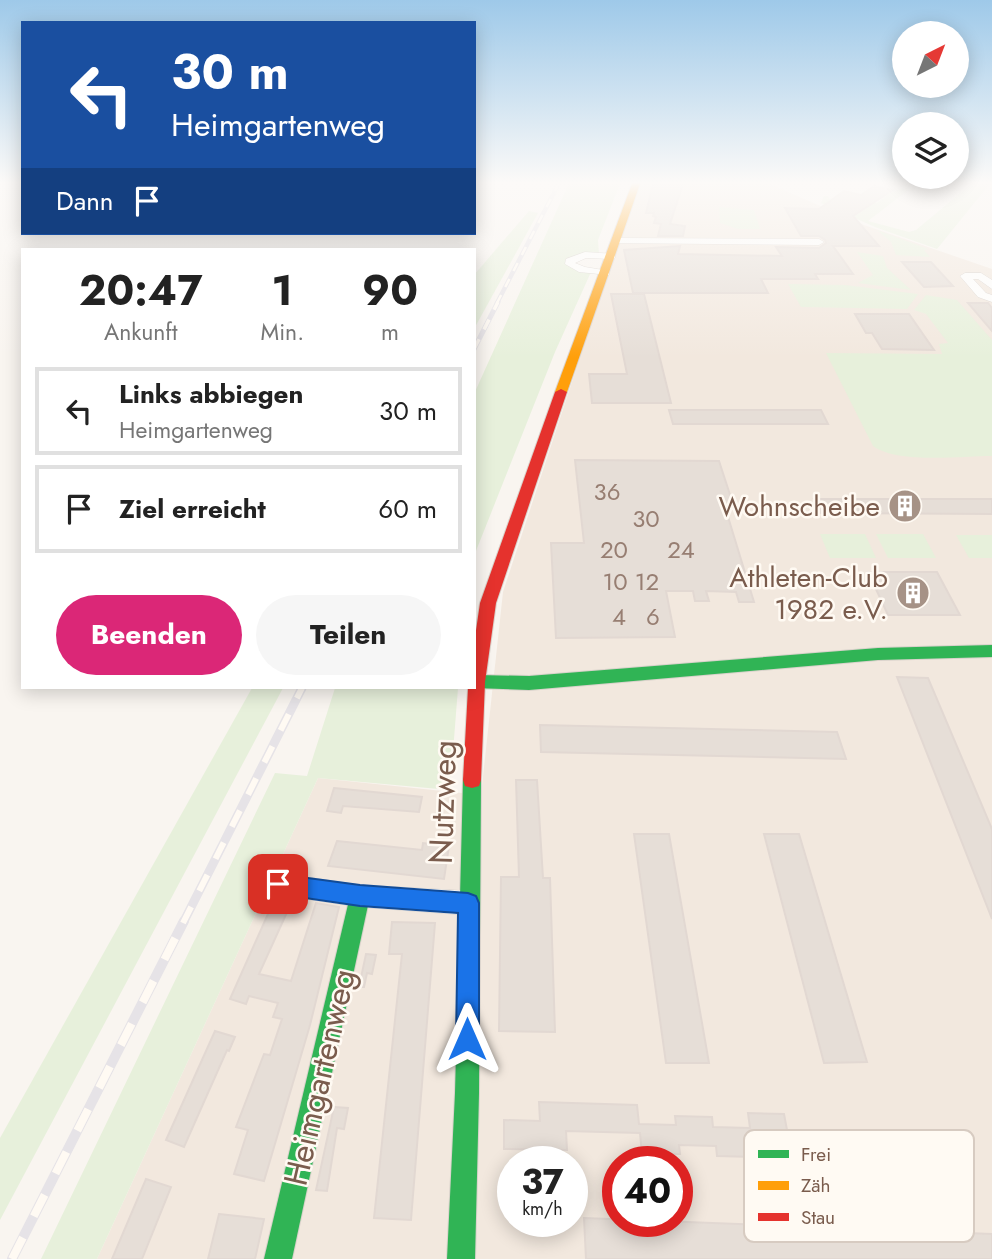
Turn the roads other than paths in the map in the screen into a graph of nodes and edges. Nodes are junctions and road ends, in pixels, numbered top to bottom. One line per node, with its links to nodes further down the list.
1 (617, 240): 3 (street, Nutzweg)
2 (819, 242): 3 (street)
3 (614, 249): 4 (street, Nutzweg); 4 (street)
4 (605, 273): 8 (street, Nutzweg)
5 (992, 286): 6 (street)
6 (992, 299)
7 (992, 651): 8 (street)
8 (477, 682): 11 (street, Nutzweg)
9 (278, 884): 10 (street)
10 (360, 896): 11 (street); 12 (street, Heimgartenweg)
11 (468, 903): 13 (street, Nutzweg)
12 (278, 1259)
13 (461, 1259)

